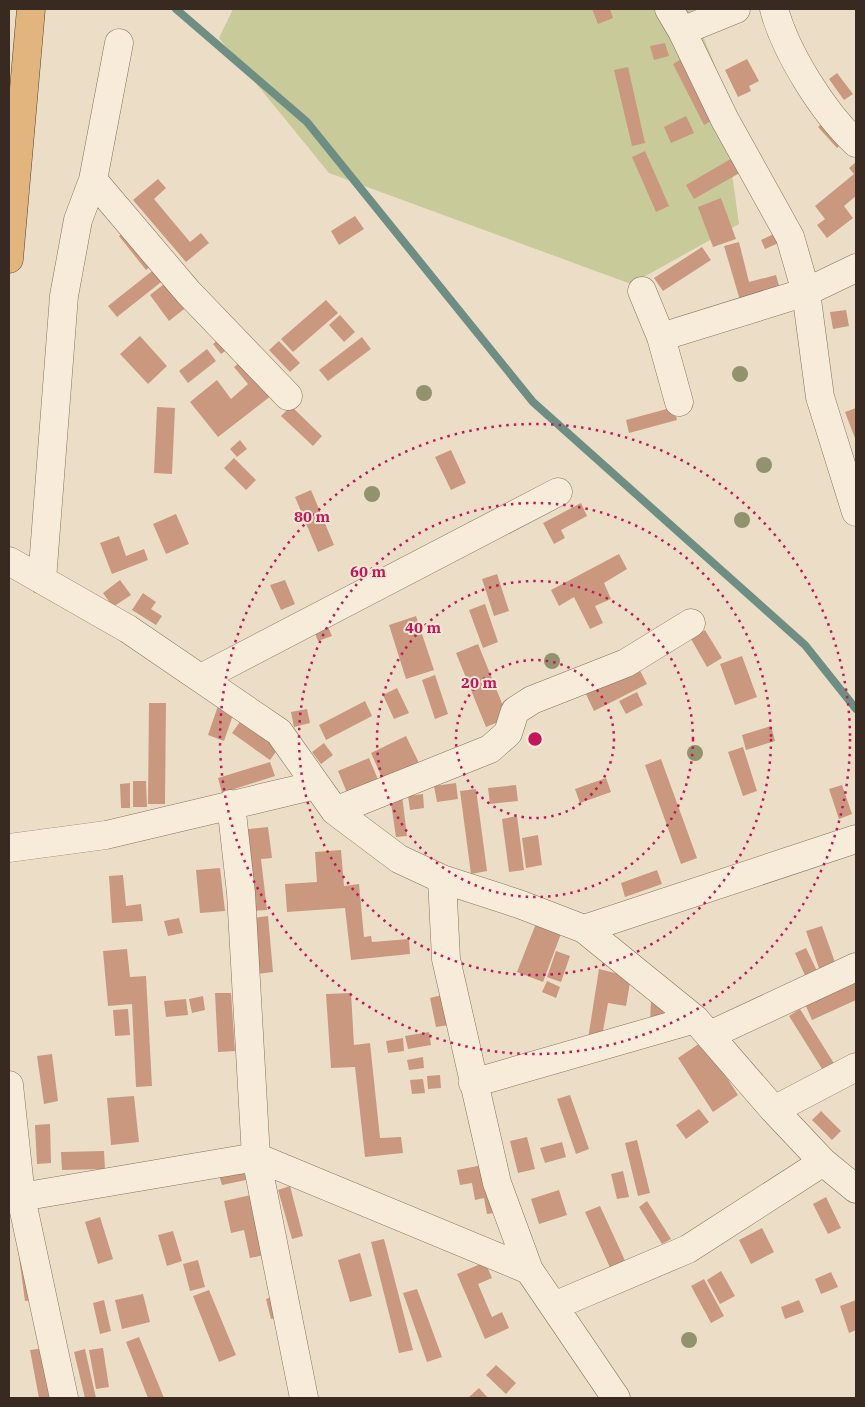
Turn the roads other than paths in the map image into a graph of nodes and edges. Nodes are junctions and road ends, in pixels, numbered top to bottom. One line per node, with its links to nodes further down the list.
1 (30, 9): 8 (highway)
2 (736, 9): 4 (street)
3 (774, 9): 6 (street)
4 (676, 20): 11 (street)
5 (120, 43): 7 (street)
6 (856, 143)
7 (93, 180): 13 (street); 18 (street)
8 (9, 259)
9 (856, 268): 11 (street)
10 (642, 292): 12 (street)
11 (806, 292): 12 (street); 16 (street)
12 (661, 336): 14 (street)
13 (288, 396)
14 (679, 402)
15 (558, 492): 20 (street)
16 (854, 496)
17 (9, 561): 18 (street)
18 (42, 580): 20 (street)
19 (690, 623): 23 (street)
20 (201, 678): 21 (street)
21 (316, 785): 22 (street); 23 (street)
22 (231, 804): 25 (street); 34 (street)
23 (336, 812): 26 (street)
24 (856, 838): 27 (street)
25 (9, 848)
26 (442, 879): 27 (street); 31 (street)
27 (584, 929): 29 (street)
28 (856, 968): 29 (street)
29 (702, 1027): 31 (street); 33 (street)
30 (856, 1067): 33 (street)
31 (473, 1083): 38 (street)
32 (9, 1085): 37 (street)
33 (774, 1110): 35 (street)
34 (256, 1157): 37 (street); 38 (street); 41 (street)
35 (823, 1162): 36 (street); 39 (street)
36 (856, 1188)
37 (21, 1197): 40 (street)
38 (529, 1270): 39 (street)
39 (554, 1306): 42 (street)
40 (64, 1398)
41 (304, 1398)
42 (616, 1398)

